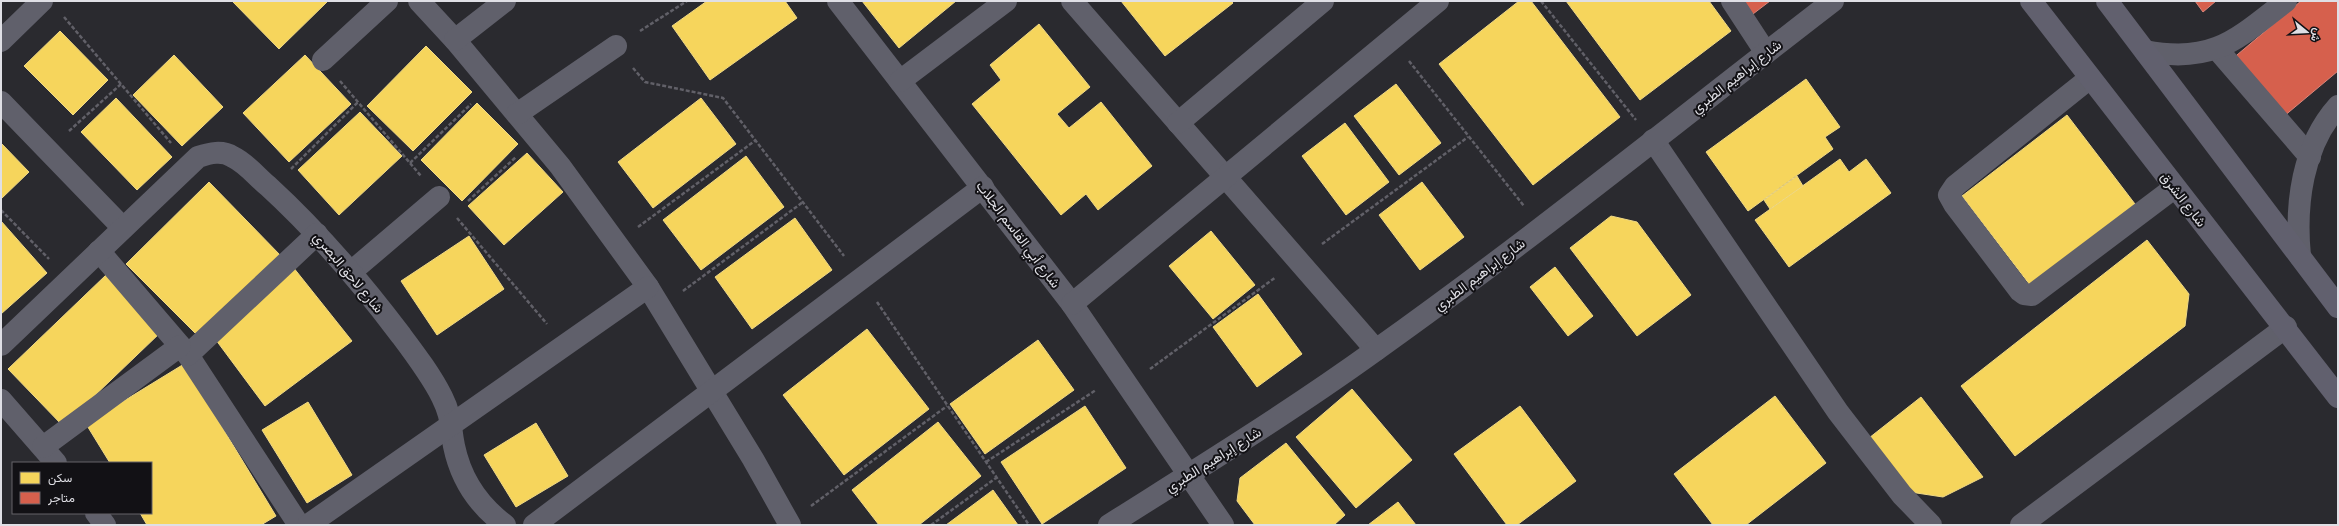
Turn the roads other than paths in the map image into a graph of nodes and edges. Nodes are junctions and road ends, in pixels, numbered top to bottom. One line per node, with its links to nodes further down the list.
1 (42, 1): 16 (street)
2 (387, 1): 21 (street)
3 (419, 1): 15 (street)
4 (505, 1): 15 (street)
5 (838, 1): 23 (street, شارع أبي القاسم الجلاب)
6 (1006, 1): 23 (street)
7 (1072, 1): 27 (street)
8 (1323, 1): 27 (street)
9 (1438, 1): 30 (street)
10 (1732, 1): 20 (street)
11 (1833, 1): 20 (street, شارع إبراهيم الطبري)
12 (2031, 1): 22 (main road, شارع الشرق)
13 (2107, 1): 19 (main road)
14 (2286, 1): 18 (street)
15 (455, 40): 26 (street)
16 (1, 41)
17 (616, 46): 26 (street)
18 (2217, 49): 19 (street); 29 (street)
19 (2146, 51): 37 (main road)
20 (1766, 53): 28 (street, شارع إبراهيم الطبري)
21 (323, 60)
22 (2090, 78): 32 (main road, شارع الشرق); 32 (street)
23 (900, 81): 31 (street, شارع أبي القاسم الجلاب)
24 (1, 102): 34 (street)
25 (2338, 106): 29 (street)
26 (517, 114): 39 (street)
27 (1178, 123): 30 (street)
28 (1652, 140): 44 (street, شارع إبراهيم الطبري); 61 (street)
29 (2310, 157): 37 (street)
30 (1225, 177): 40 (street); 44 (street)
31 (983, 187): 40 (street, شارع أبي القاسم الجلاب); 46 (street)
32 (2174, 188): 42 (main road, شارع الشرق)
33 (439, 197): 38 (street)
34 (123, 228): 35 (street, شارع لاحق البصري); 36 (street, شارع لاحق البصري)
35 (317, 234): 38 (street, شارع لاحق البصري); 45 (street)
36 (99, 251): 43 (street, شارع لاحق البصري); 45 (street)
37 (2300, 256): 41 (main road)
38 (351, 272): 49 (street, شارع لاحق البصري)
39 (648, 287): 46 (street); 49 (street)
40 (1072, 304): 51 (street, شارع أبي القاسم الجلاب)
41 (2338, 307)
42 (2286, 327): 47 (main road, شارع الشرق); 62 (street)
43 (1, 345)
44 (1376, 350): 51 (street, شارع إبراهيم الطبري)
45 (184, 351): 50 (street); 55 (street)
46 (712, 392): 53 (street); 58 (street)
47 (2338, 397)
48 (1, 400): 50 (street)
49 (452, 424): 56 (street); 57 (street, شارع لاحق البصري)
50 (50, 455)
51 (1189, 475): 59 (street, شارع إبراهيم الطبري); 60 (street, شارع أبي القاسم الجلاب)
52 (97, 514): 54 (street)
53 (790, 524)
54 (106, 525)
55 (299, 525)
56 (308, 525)
57 (505, 525)
58 (534, 525)
59 (1109, 525)
60 (1224, 525)
61 (1931, 525)
62 (2021, 525)

